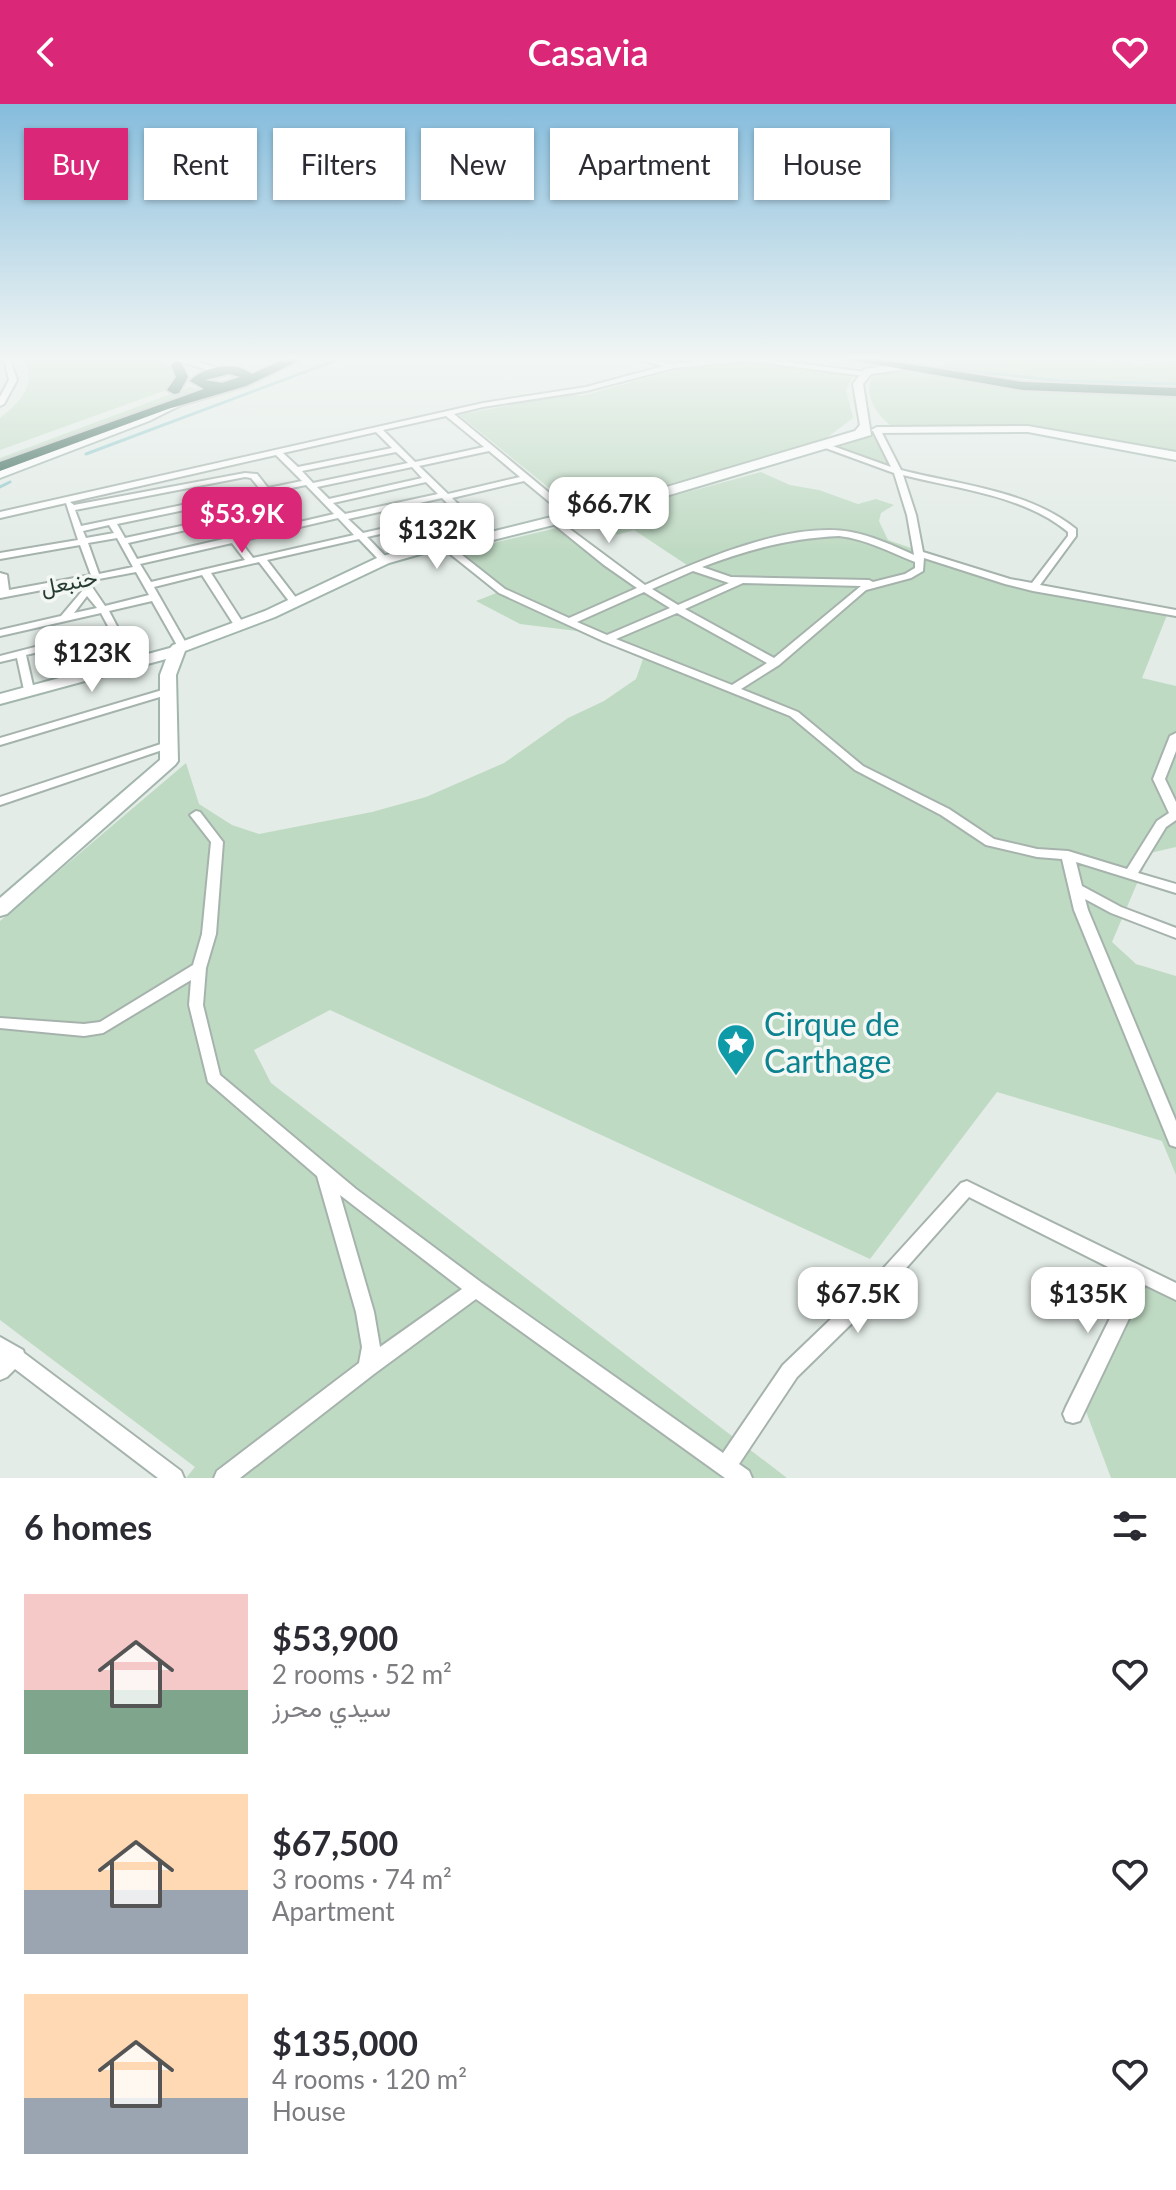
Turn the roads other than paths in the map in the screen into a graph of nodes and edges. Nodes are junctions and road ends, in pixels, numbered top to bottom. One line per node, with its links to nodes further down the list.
1 (88, 422): 15 (highway)
2 (122, 422): 20 (highway)
3 (137, 422): 24 (street)
4 (413, 422): 7 (street)
5 (459, 422): 12 (street)
6 (869, 422): 8 (street)
7 (379, 430): 9 (street); 13 (street)
8 (871, 430): 11 (street); 17 (street); 23 (street)
9 (348, 437): 10 (street); 16 (street)
10 (307, 446): 14 (street); 18 (street)
11 (824, 446): 23 (street); 43 (street)
12 (491, 448): 19 (street); 26 (street)
13 (398, 449): 16 (street); 19 (street)
14 (278, 452): 21 (street); 37 (street)
15 (0, 455)
16 (367, 455): 18 (street); 22 (street)
17 (1176, 456)
18 (329, 463): 21 (street); 25 (street)
19 (414, 465): 22 (street); 28 (street)
20 (0, 467)
21 (296, 470): 29 (street)
22 (383, 471): 25 (street)
23 (896, 472): 56 (street); 68 (street)
24 (0, 474)
25 (352, 478): 29 (street)
26 (526, 478): 33 (street, حنبعل); 43 (street)
27 (220, 479): 30 (street); 31 (street); 34 (street)
28 (428, 479): 33 (street); 36 (street)
29 (310, 484): 31 (street); 36 (street)
30 (184, 486): 32 (street); 38 (street)
31 (264, 491): 34 (street); 47 (street)
32 (148, 493): 35 (street); 39 (street)
33 (445, 496): 40 (street); 42 (street, حنبعل)
34 (233, 498): 38 (street)
35 (111, 501): 37 (street); 45 (street)
36 (327, 502): 42 (street)
37 (70, 504): 41 (street); 48 (street)
38 (201, 504): 39 (street); 44 (street)
39 (160, 512): 45 (street)
40 (462, 513): 49 (street); 50 (street)
41 (0, 515)
42 (342, 516): 47 (street, حنبعل); 49 (street)
43 (573, 517): 46 (street)
44 (220, 520): 51 (street); 52 (street)
45 (117, 521): 48 (street); 51 (street)
46 (555, 521): 50 (street); 69 (street)
47 (289, 527): 52 (street, حنبعل)
48 (78, 529): 53 (street)
49 (362, 536): 57 (street); 58 (street)
50 (489, 536): 54 (street); 58 (street)
51 (121, 538): 53 (street); 59 (street)
52 (235, 540): 57 (street); 59 (street, حنبعل)
53 (83, 541): 55 (street); 63 (street)
54 (449, 549): 58 (street); 78 (street)
55 (0, 556)
56 (920, 557): 60 (street); 66 (street); 68 (street)
57 (256, 560): 61 (street); 73 (street)
58 (377, 564): 73 (street)
59 (137, 566): 63 (street, حنبعل); 67 (street)
60 (694, 568): 65 (street); 69 (street)
61 (205, 572): 67 (street); 79 (street)
62 (2, 575): 71 (street)
63 (96, 577): 64 (street, حنبعل)
64 (82, 579): 70 (street); 71 (street, حنبعل)
65 (742, 580): 66 (street); 75 (street)
66 (880, 583): 86 (street)
67 (148, 585): 72 (street)
68 (1033, 588): 76 (street)
69 (644, 591): 75 (street); 78 (street)
70 (86, 592): 74 (street); 77 (street)
71 (3, 594)
72 (155, 597): 74 (street); 83 (street)
73 (295, 603): 79 (street)
74 (103, 609): 77 (street); 81 (street)
75 (672, 609): 82 (street); 86 (street)
76 (1176, 613)
77 (65, 617): 80 (street)
78 (568, 622): 82 (street)
79 (240, 626): 83 (street)
80 (0, 633)
81 (84, 639): 84 (street); 87 (street)
82 (607, 639): 88 (street)
83 (178, 649): 87 (street); 90 (street)
84 (21, 654): 85 (street); 89 (street)
85 (0, 659)
86 (775, 663): 88 (street)
87 (98, 672): 89 (street)
88 (733, 689): 97 (street)
89 (29, 690): 91 (street)
90 (169, 691): 93 (street); 94 (street)
91 (0, 699)
92 (1176, 736): 98 (street)
93 (0, 742)
94 (170, 744): 95 (street); 101 (street)
95 (0, 801)
96 (196, 815): 103 (street)
97 (1068, 855): 98 (street); 99 (street)
98 (1131, 874): 100 (street)
99 (1075, 888): 102 (street); 105 (street)
100 (1176, 889)
101 (0, 909)
102 (1176, 933)
103 (199, 968): 104 (street); 106 (street)
104 (0, 1023)
105 (1176, 1140)
106 (324, 1172): 108 (street); 111 (street)
107 (1141, 1275): 109 (street); 113 (street); 114 (street)
108 (476, 1289): 111 (street); 114 (street)
109 (1176, 1292)
110 (8, 1351): 112 (street); 115 (street)
111 (367, 1368): 116 (street)
112 (0, 1371)
113 (1073, 1414)
114 (726, 1466): 117 (street)
115 (174, 1478)
116 (224, 1478)
117 (742, 1478)

